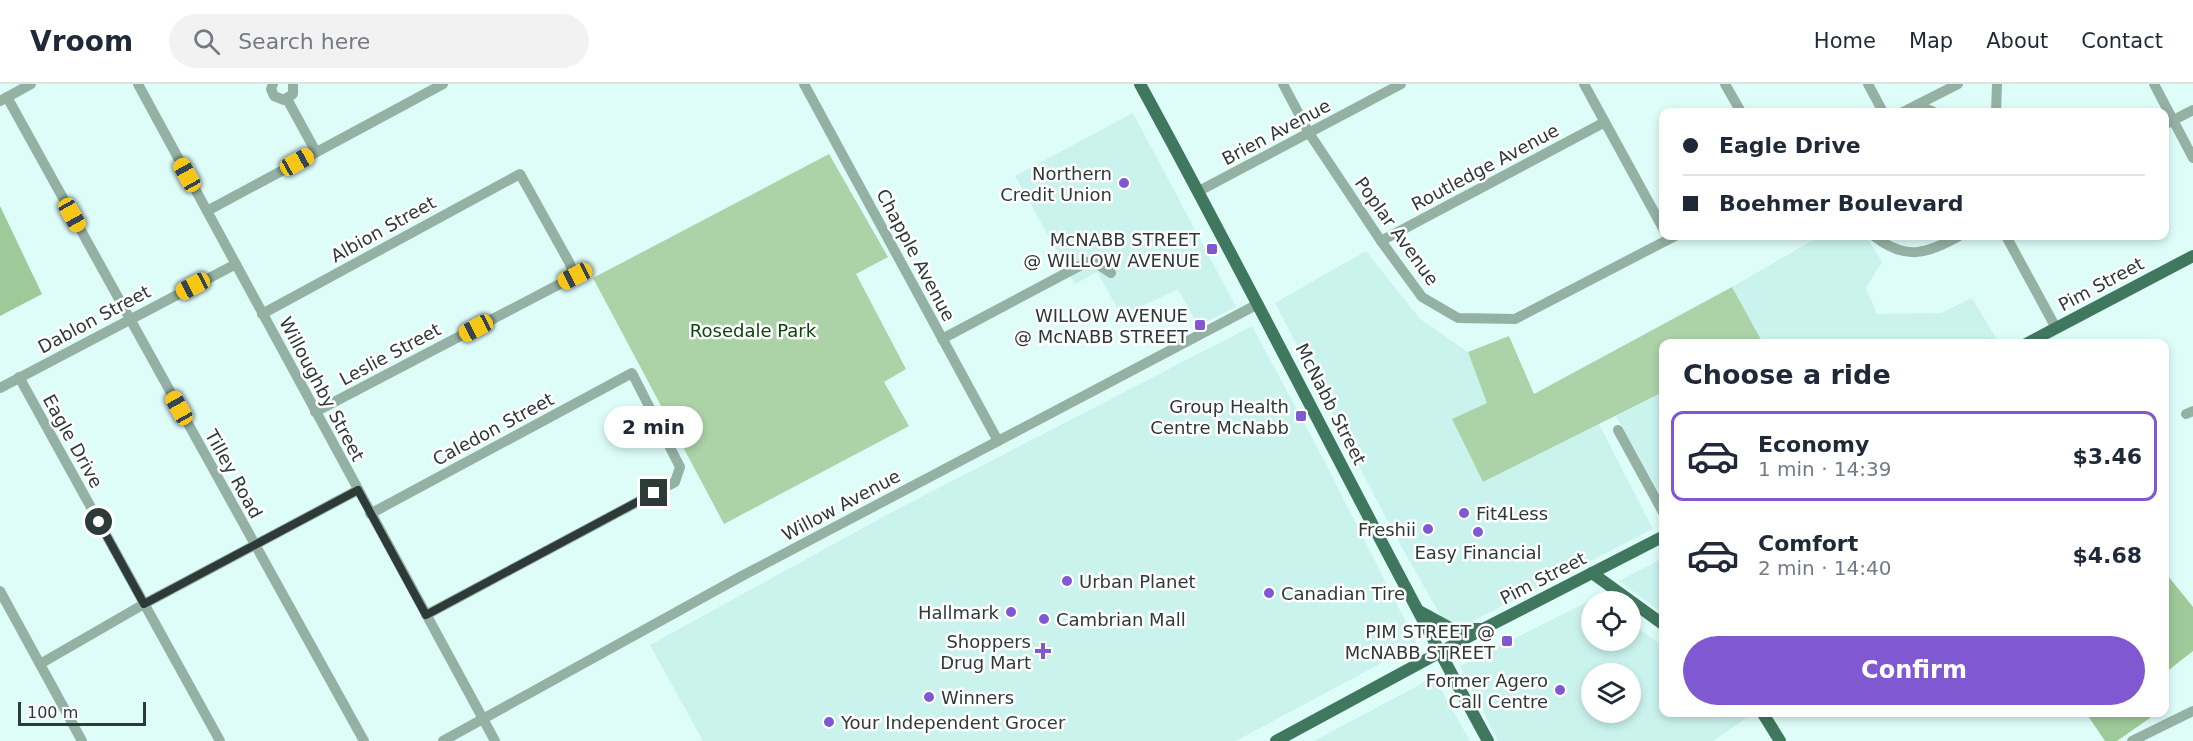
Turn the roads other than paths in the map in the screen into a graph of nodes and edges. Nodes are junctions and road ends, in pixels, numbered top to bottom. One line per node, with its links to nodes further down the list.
1 (31, 84): 16 (street)
2 (138, 84): 33 (street, Willoughby Street)
3 (273, 84): 17 (street)
4 (293, 84): 17 (street)
5 (443, 84): 29 (street)
6 (804, 84): 47 (street, Chapple Avenue)
7 (1140, 84): 32 (main road, McNabb Street)
8 (1283, 84): 28 (street, Poplar Avenue)
9 (1401, 84): 28 (street, Brien Avenue)
10 (1584, 84): 26 (street)
11 (1725, 84): 19 (street)
12 (1868, 84): 20 (street)
13 (1958, 84): 18 (street)
14 (1997, 84): 23 (street)
15 (2154, 84): 24 (street)
16 (3, 99): 45 (street, Tilley Road)
17 (287, 99): 29 (street)
18 (1918, 105): 21 (street); 22 (street)
19 (1739, 108)
20 (1881, 108)
21 (1912, 108)
22 (1925, 108)
23 (1996, 108)
24 (2163, 108)
25 (2193, 110): 27 (street)
26 (1605, 122): 34 (street); 39 (street, Routledge Avenue)
27 (2169, 122): 30 (street)
28 (1309, 133): 32 (street, Brien Avenue); 39 (street, Poplar Avenue)
29 (316, 152): 33 (street)
30 (2193, 158)
31 (520, 174): 44 (street, Albion Street); 51 (street, Leslie Street)
32 (1199, 191): 43 (main road, McNabb Street)
33 (207, 211): 41 (street, Willoughby Street)
34 (1659, 219)
35 (1659, 240): 39 (street, Poplar Avenue)
36 (1880, 240): 37 (street)
37 (1952, 240)
38 (2008, 240): 46 (street)
39 (1381, 241)
40 (2193, 256): 46 (main road, Pim Street)
41 (236, 264): 44 (street, Willoughby Street); 45 (street, Dablon Street)
42 (1111, 273): 47 (street)
43 (1258, 304): 53 (street, Willow Avenue); 62 (main road, McNabb Street)
44 (262, 314): 51 (street, Willoughby Street)
45 (129, 319): 49 (street, Dablon Street); 58 (street, Tilley Road)
46 (2056, 328): 48 (main road, Pim Street)
47 (942, 339): 53 (street, Chapple Avenue)
48 (2035, 339)
49 (19, 377): 50 (street, Dablon Street); 61 (street, Eagle Drive)
50 (0, 388)
51 (315, 412): 54 (street, Willoughby Street)
52 (1618, 430): 55 (street)
53 (998, 441): 70 (street, Willow Avenue)
54 (358, 490): 56 (street, Willoughby Street); 58 (street)
55 (1659, 505)
56 (370, 514): 63 (street, Willoughby Street); 63 (street, Caledon Street)
57 (1659, 539): 59 (main road, Pim Street)
58 (254, 546): 61 (street); 74 (street, Tilley Road)
59 (1592, 573): 64 (main road); 65 (main road, Pim Street)
60 (0, 591): 67 (street)
61 (144, 604): 67 (street); 73 (street, Eagle Drive)
62 (1417, 610): 65 (main road); 66 (main road, McNabb Street)
63 (426, 615): 70 (street, Willoughby Street)
64 (1659, 621)
65 (1483, 629): 66 (main road, Pim Street)
66 (1440, 654): 77 (main road, Pim Street); 78 (main road, McNabb Street)
67 (40, 664): 72 (street)
68 (2193, 711): 71 (street)
69 (1765, 717): 79 (main road)
70 (483, 719): 75 (street, Willow Avenue); 76 (street, Willoughby Street)
71 (2136, 740)
72 (82, 741)
73 (220, 741)
74 (364, 741)
75 (443, 741)
76 (495, 741)
77 (1276, 741)
78 (1488, 741)
79 (1780, 741)

